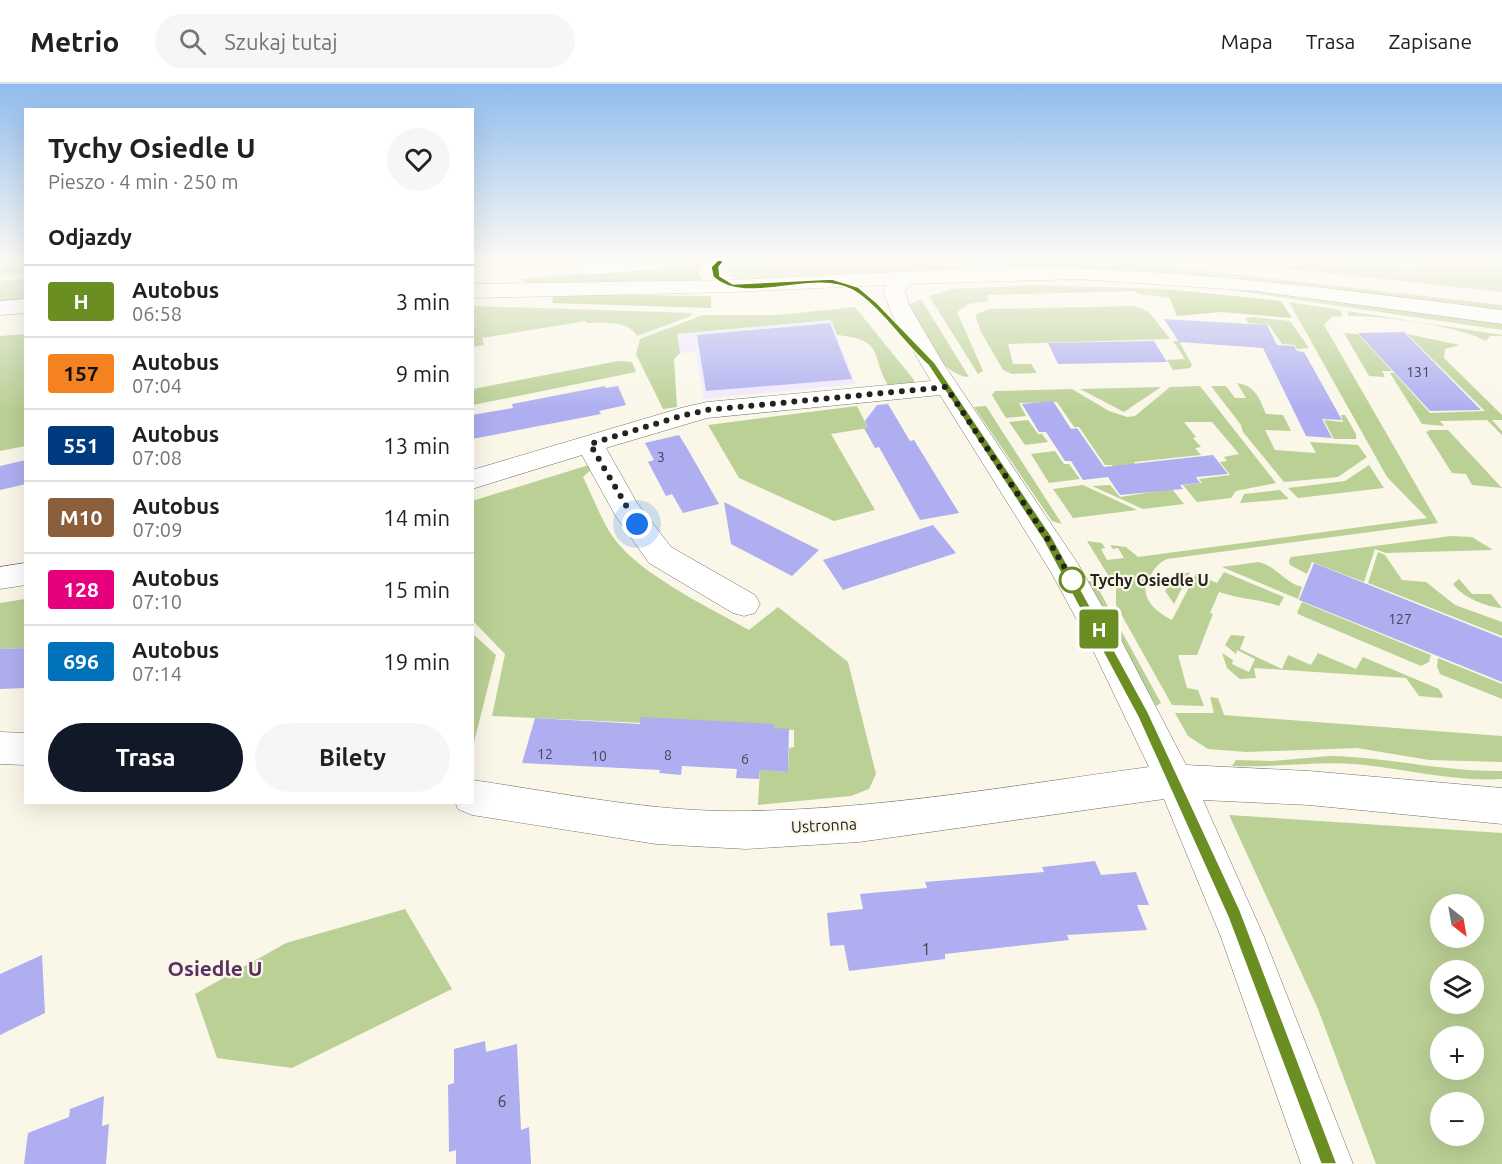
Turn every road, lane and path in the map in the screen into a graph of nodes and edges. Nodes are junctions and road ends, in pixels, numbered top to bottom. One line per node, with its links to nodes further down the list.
1 (881, 311): 7 (street)
2 (903, 311): 7 (street)
3 (1464, 311): 4 (street)
4 (1502, 316)
5 (24, 318): 6 (street)
6 (0, 320)
7 (939, 375): 8 (street); 15 (street)
8 (590, 444): 9 (street); 12 (street)
9 (474, 479)
10 (24, 574): 11 (street)
11 (0, 578)
12 (744, 604)
13 (0, 748): 14 (street)
14 (24, 749)
15 (1174, 781): 16 (street, Ustronna); 17 (street, Ustronna); 18 (street)
16 (474, 797)
17 (1502, 806)
18 (1328, 1164)

